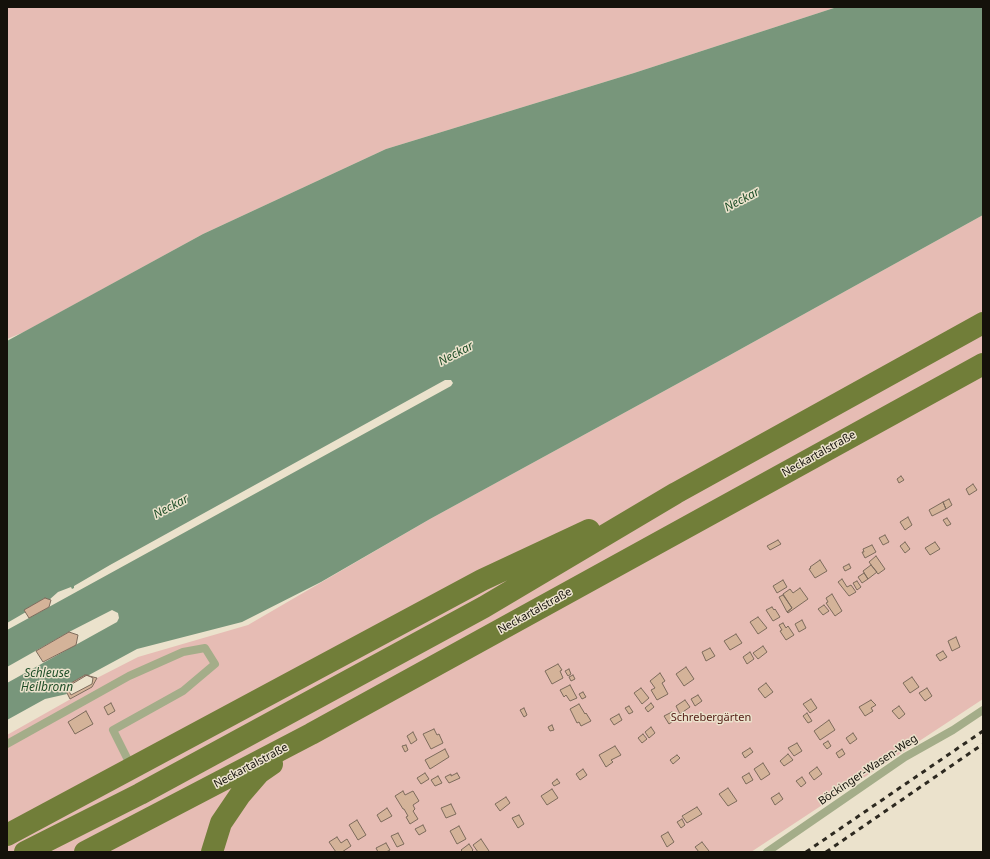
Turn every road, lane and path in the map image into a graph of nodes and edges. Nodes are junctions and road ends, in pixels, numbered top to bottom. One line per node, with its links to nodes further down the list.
1 (983, 323): 3 (main road)
2 (983, 364): 5 (main road, Neckartalstraße)
3 (676, 493): 7 (main road); 9 (main road)
4 (983, 710): 12 (lane, Böckinger-Wasen-Weg)
5 (312, 734): 10 (main road, Neckartalstraße); 11 (main road)
6 (7, 744): 7 (lane)
7 (132, 768): 8 (main road)
8 (7, 835)
9 (25, 852)
10 (85, 852)
11 (212, 852)
12 (767, 852)

